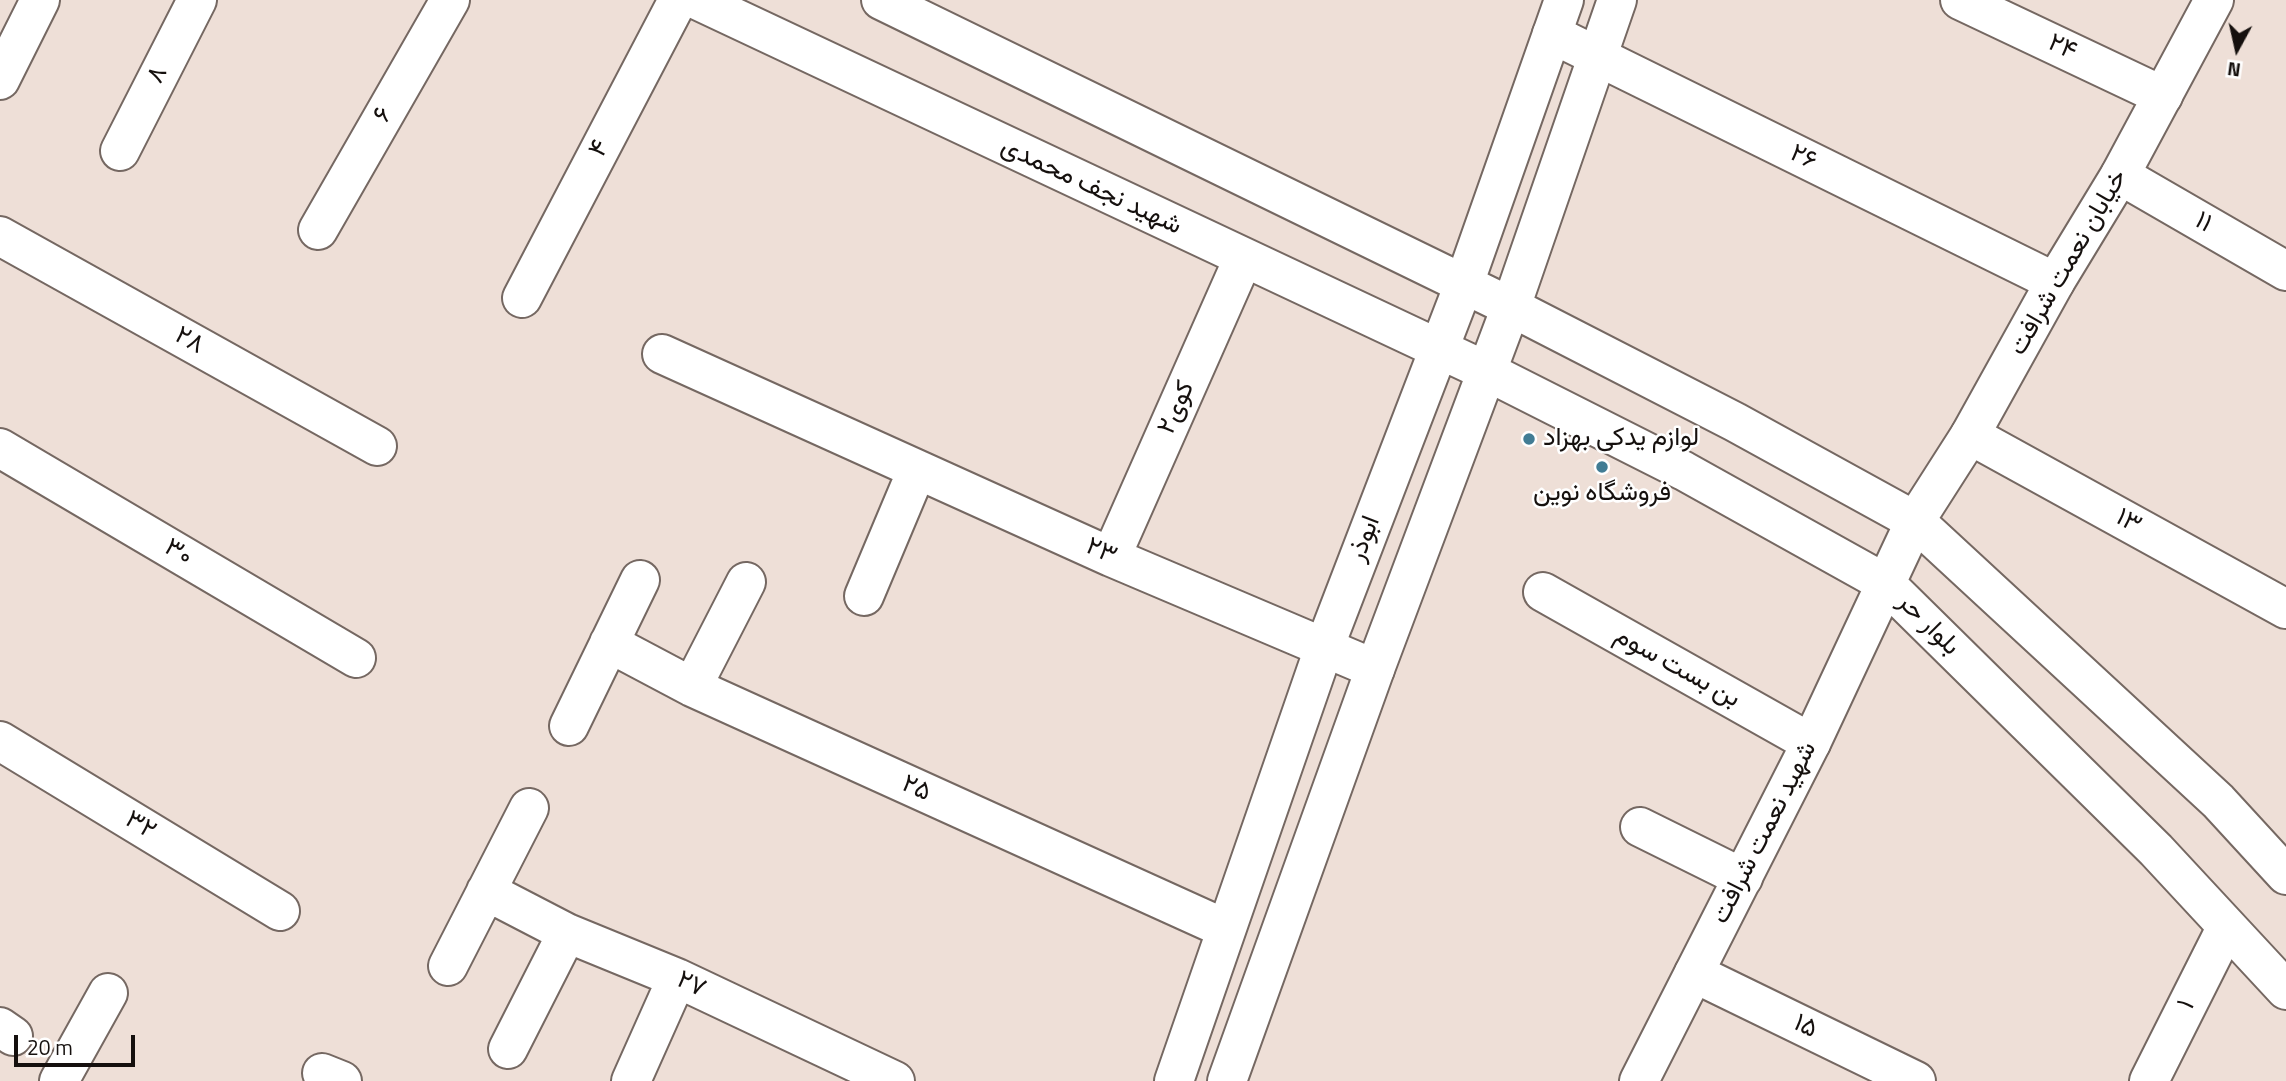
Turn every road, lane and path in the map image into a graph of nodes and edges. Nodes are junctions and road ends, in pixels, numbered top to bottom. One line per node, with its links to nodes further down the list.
1 (40, 0): 12 (street)
2 (197, 0): 14 (street, ۸)
3 (450, 0): 16 (street, ۶)
4 (678, 0): 22 (street, ۴)
5 (697, 0): 18 (street, شهید نجف محمدی)
6 (1617, 0): 11 (street)
7 (1960, 0): 13 (street, ۲۴)
8 (2214, 0): 13 (street, خیابان نعمت شرافت)
9 (904, 5): 21 (street)
10 (1558, 17): 11 (street, ۲۶); 21 (street, ابوذر)
11 (1597, 56): 20 (street, ۲۶); 23 (street)
12 (0, 80)
13 (2163, 96): 15 (street, خیابان نعمت شرافت)
14 (120, 151)
15 (2120, 175): 19 (street, ۱۱); 20 (street, خیابان نعمت شرافت)
16 (318, 230)
17 (0, 236): 28 (street, ۲۸)
18 (1243, 259): 24 (street, شهید نجف محمدی); 32 (street, کوی۲)
19 (2286, 271)
20 (2055, 282): 27 (street, خیابان نعمت شرافت)
21 (1464, 284): 23 (street); 24 (street, ابوذر)
22 (522, 298)
23 (1511, 307): 26 (street, ابوذر); 31 (street)
24 (1438, 350): 26 (street, شهید نجف محمدی); 40 (street, ابوذر)
25 (662, 354): 30 (street, ۲۳)
26 (1486, 371): 35 (street, بلوار حر); 42 (street, ابوذر)
27 (1970, 435): 31 (street, خیابان نعمت شرافت); 38 (street, ۱۳)
28 (377, 446)
29 (0, 448): 41 (street, ۳۰)
30 (917, 470): 32 (street, ۲۳); 37 (street)
31 (1915, 521): 35 (street, شهید نعمت شرافت); 49 (street)
32 (1111, 557): 40 (street, ۲۳)
33 (640, 580): 39 (street)
34 (747, 582): 43 (street)
35 (1885, 583): 46 (street, شهید نعمت شرافت); 53 (street, بلوار حر)
36 (1543, 593): 46 (street, بن بست سوم)
37 (864, 596)
38 (2286, 609)
39 (609, 643): 43 (street, ۲۵); 44 (street)
40 (1324, 648): 42 (street, ۲۳); 54 (street, ابوذر)
41 (356, 658)
42 (1375, 669): 66 (street, ابوذر)
43 (692, 687): 54 (street, ۲۵)
44 (569, 726)
45 (0, 741): 52 (street, ۳۲)
46 (1811, 743): 50 (street, شهید نعمت شرافت)
47 (529, 808): 51 (street)
48 (1640, 827): 50 (street)
49 (2286, 875)
50 (1743, 878): 57 (street, شهید نعمت شرافت)
51 (486, 891): 55 (street, ۲۷); 56 (street)
52 (280, 911)
53 (2226, 928): 59 (street, بلوار حر); 69 (street, ۱)
54 (1226, 929): 65 (street, ابوذر)
55 (567, 933): 58 (street, ۲۷); 61 (street)
56 (448, 966)
57 (1694, 974): 67 (street, شهید نعمت شرافت); 68 (street, ۱۵)
58 (677, 978): 63 (street); 64 (street, ۲۷)
59 (2286, 990)
60 (108, 993): 62 (street)
61 (508, 1049)
62 (60, 1081)
63 (631, 1081)
64 (895, 1081)
65 (1174, 1081)
66 (1227, 1081)
67 (1639, 1081)
68 (1916, 1081)
69 (2149, 1081)

